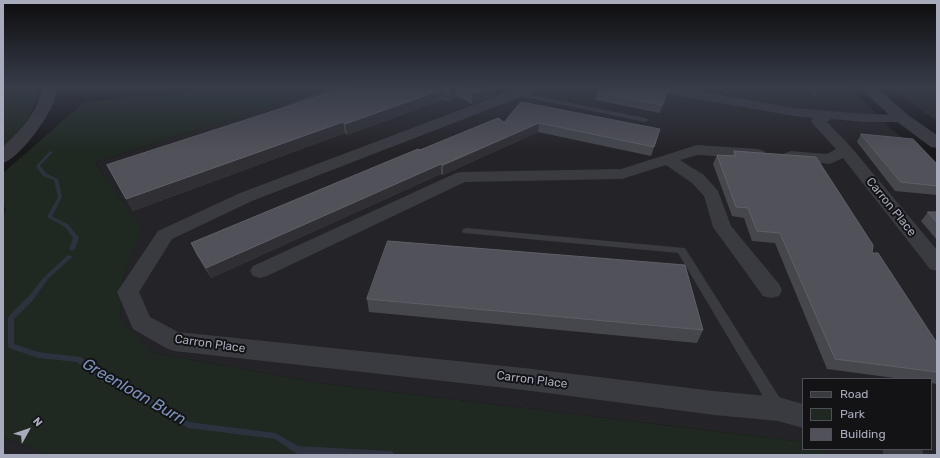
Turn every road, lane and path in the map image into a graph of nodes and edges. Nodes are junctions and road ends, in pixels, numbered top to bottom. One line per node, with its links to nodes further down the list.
1 (44, 108): 13 (street)
2 (284, 108): 7 (lane)
3 (473, 108): 19 (street, Carron Place)
4 (597, 108): 10 (lane)
5 (776, 108): 8 (street)
6 (890, 108): 9 (street)
7 (270, 114)
8 (829, 115): 9 (street); 12 (street, Carron Place)
9 (902, 118): 11 (street)
10 (645, 120)
11 (937, 143)
12 (845, 150): 14 (street); 16 (street, Carron Place)
13 (3, 157)
14 (667, 159): 17 (street); 18 (street)
15 (467, 231): 19 (lane)
16 (937, 264)
17 (260, 271)
18 (771, 290)
19 (778, 409): 20 (street, Carron Place)
20 (802, 416)
21 (898, 450): 22 (street)
22 (910, 455)

